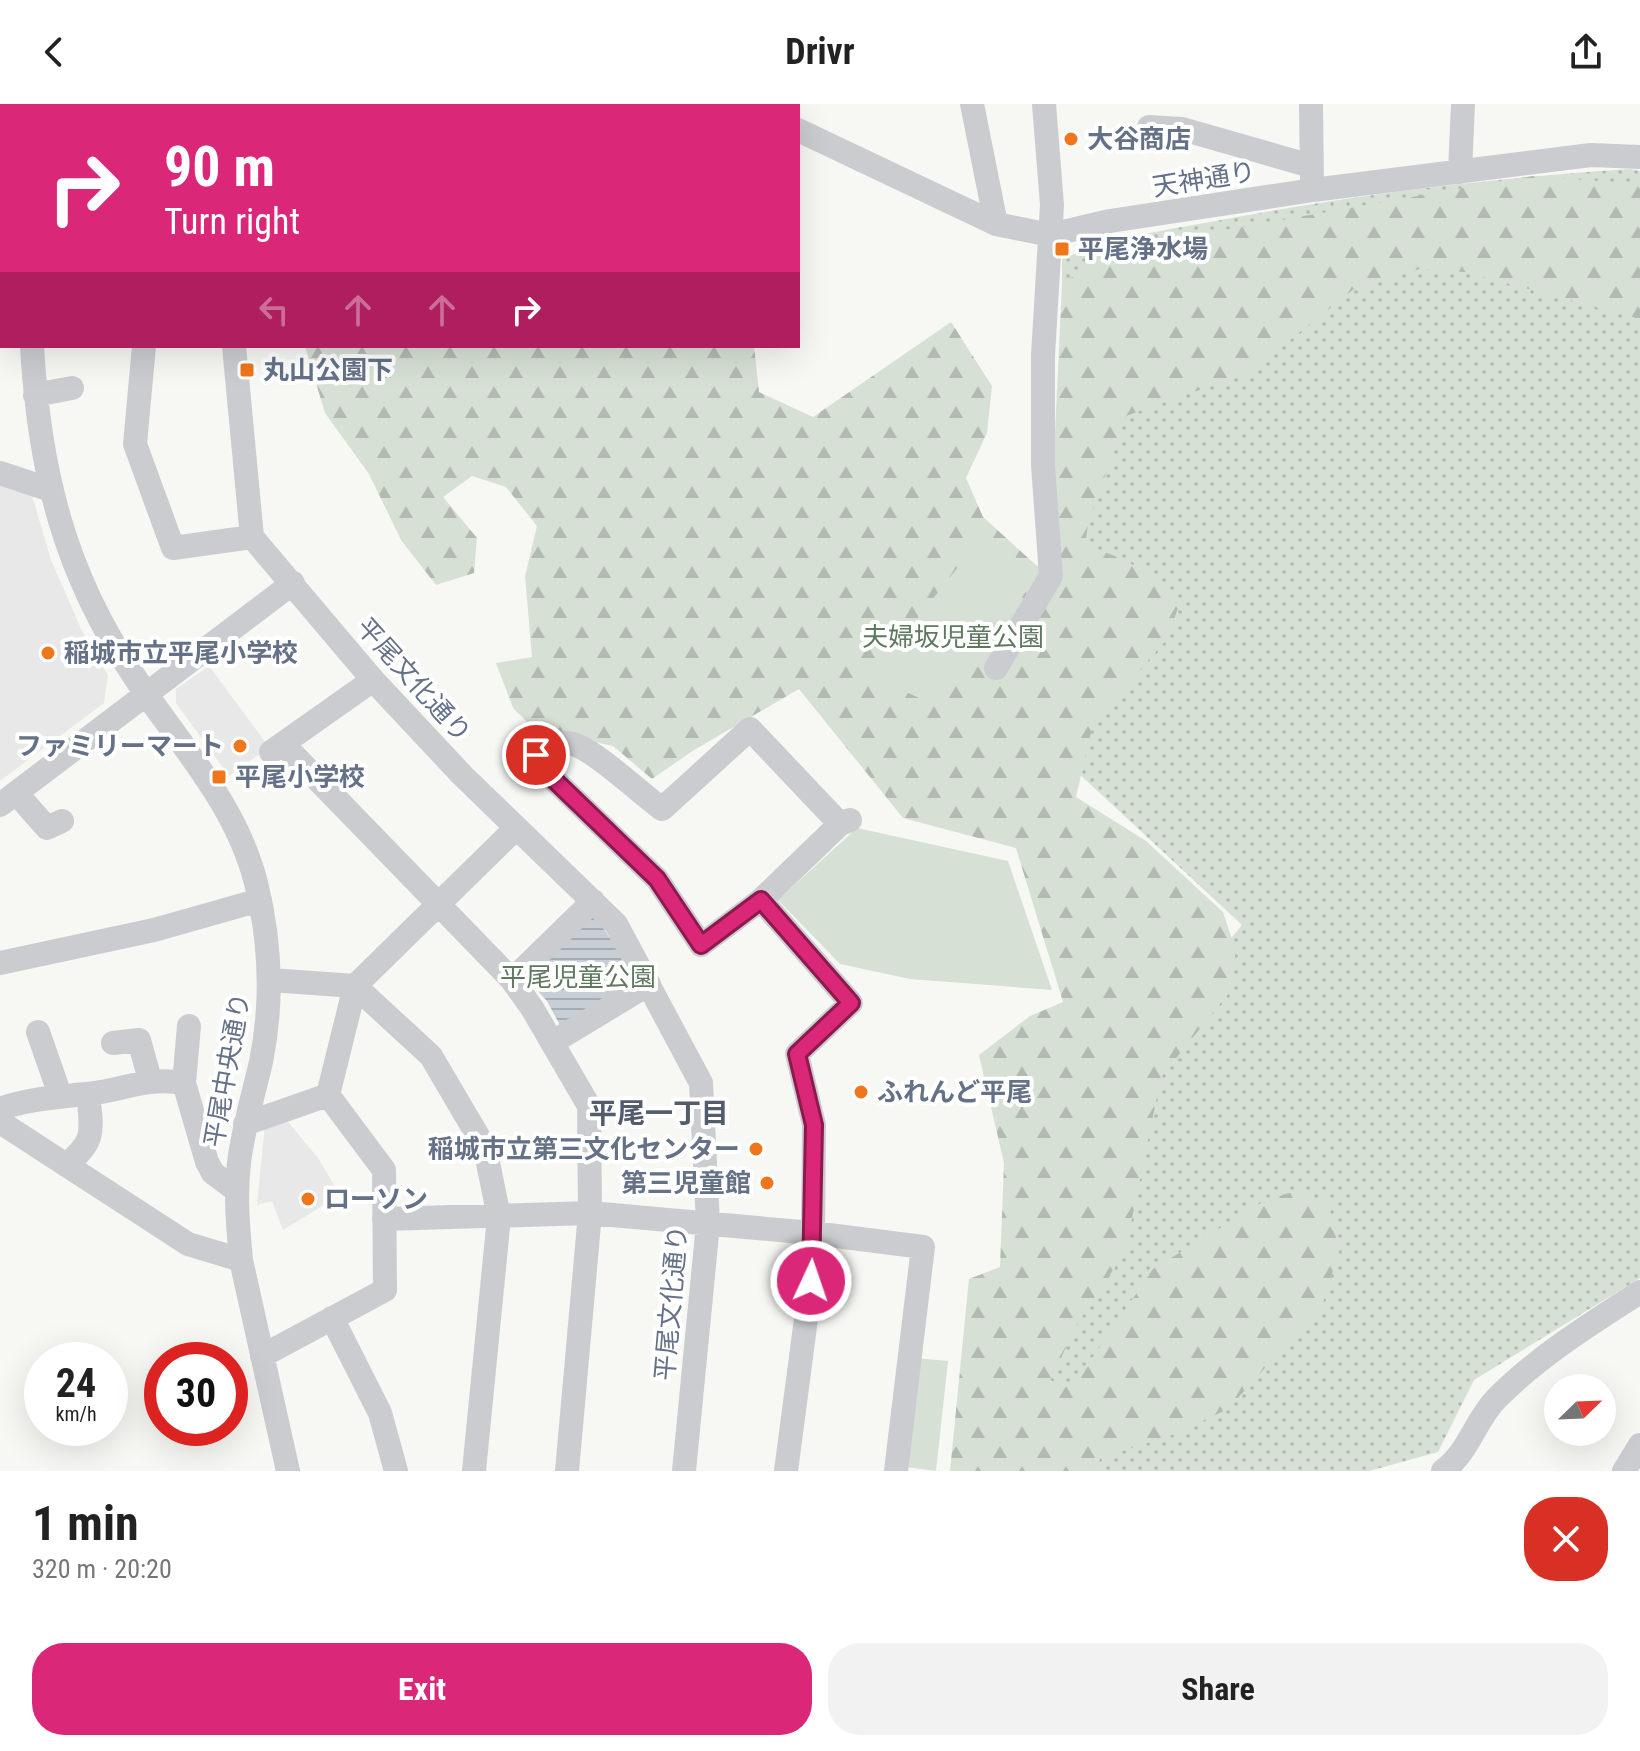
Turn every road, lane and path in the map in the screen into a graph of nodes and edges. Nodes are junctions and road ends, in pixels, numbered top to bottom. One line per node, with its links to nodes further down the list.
1 (972, 104): 10 (street)
2 (1044, 104): 11 (street)
3 (1311, 104): 9 (street)
4 (1463, 104): 8 (street)
5 (1149, 127): 9 (street)
6 (800, 131): 10 (street, 天神通り)
7 (1640, 157): 8 (street, 天神通り)
8 (1460, 172): 9 (street, 天神通り)
9 (1312, 178): 11 (street, 天神通り)
10 (996, 224): 11 (street, 天神通り)
11 (1050, 235): 21 (street)
12 (32, 348): 16 (street, 平尾中央通り)
13 (144, 348): 19 (street)
14 (234, 348): 19 (street)
15 (72, 388): 16 (street)
16 (35, 395): 18 (street, 平尾中央通り)
17 (0, 473): 18 (street)
18 (48, 489): 23 (street, 平尾中央通り)
19 (252, 537): 20 (street, 平尾文化通り)
20 (293, 583): 22 (street, 平尾文化通り); 23 (street)
21 (996, 668)
22 (373, 680): 26 (street, 平尾文化通り); 30 (street)
23 (147, 696): 24 (street); 27 (street, 平尾中央通り)
24 (8, 800): 25 (street)
25 (62, 821)
26 (516, 828): 29 (street, 平尾文化通り); 30 (street)
27 (260, 900): 31 (street); 32 (street, 平尾中央通り)
28 (761, 900): 28 (street); 54 (street)
29 (593, 901): 33 (street); 34 (street, 平尾文化通り)
30 (438, 903): 33 (street); 35 (street)
31 (0, 963)
32 (270, 980): 35 (street); 47 (street, 平尾中央通り)
33 (512, 980): 38 (street)
34 (649, 984): 38 (street); 53 (street, 平尾文化通り)
35 (355, 986): 44 (street); 51 (street)
36 (189, 1026): 41 (street)
37 (38, 1032): 43 (street)
38 (553, 1042): 50 (street)
39 (113, 1043): 40 (street)
40 (150, 1080): 41 (street); 42 (street)
41 (184, 1083): 49 (street)
42 (88, 1094): 43 (street); 48 (street)
43 (60, 1095): 45 (street)
44 (328, 1095): 47 (street); 52 (street)
45 (0, 1109)
46 (0, 1122): 48 (street)
47 (245, 1124): 49 (street, 平尾中央通り)
48 (66, 1165): 55 (street)
49 (237, 1191): 55 (street, 平尾中央通り)
50 (590, 1213): 51 (street); 53 (street); 63 (street)
51 (499, 1217): 52 (street); 62 (street)
52 (384, 1219): 57 (street)
53 (708, 1224): 54 (street); 64 (street, 平尾文化通り)
54 (813, 1233): 65 (street); 66 (street)
55 (241, 1260): 58 (street, 平尾中央通り)
56 (1640, 1292): 67 (street)
57 (332, 1318): 58 (street); 61 (street)
58 (262, 1356): 60 (street, 平尾中央通り)
59 (1640, 1445): 68 (street)
60 (288, 1471)
61 (396, 1471)
62 (474, 1471)
63 (567, 1471)
64 (684, 1471)
65 (786, 1471)
66 (896, 1471)
67 (1443, 1471)
68 (1624, 1471)

